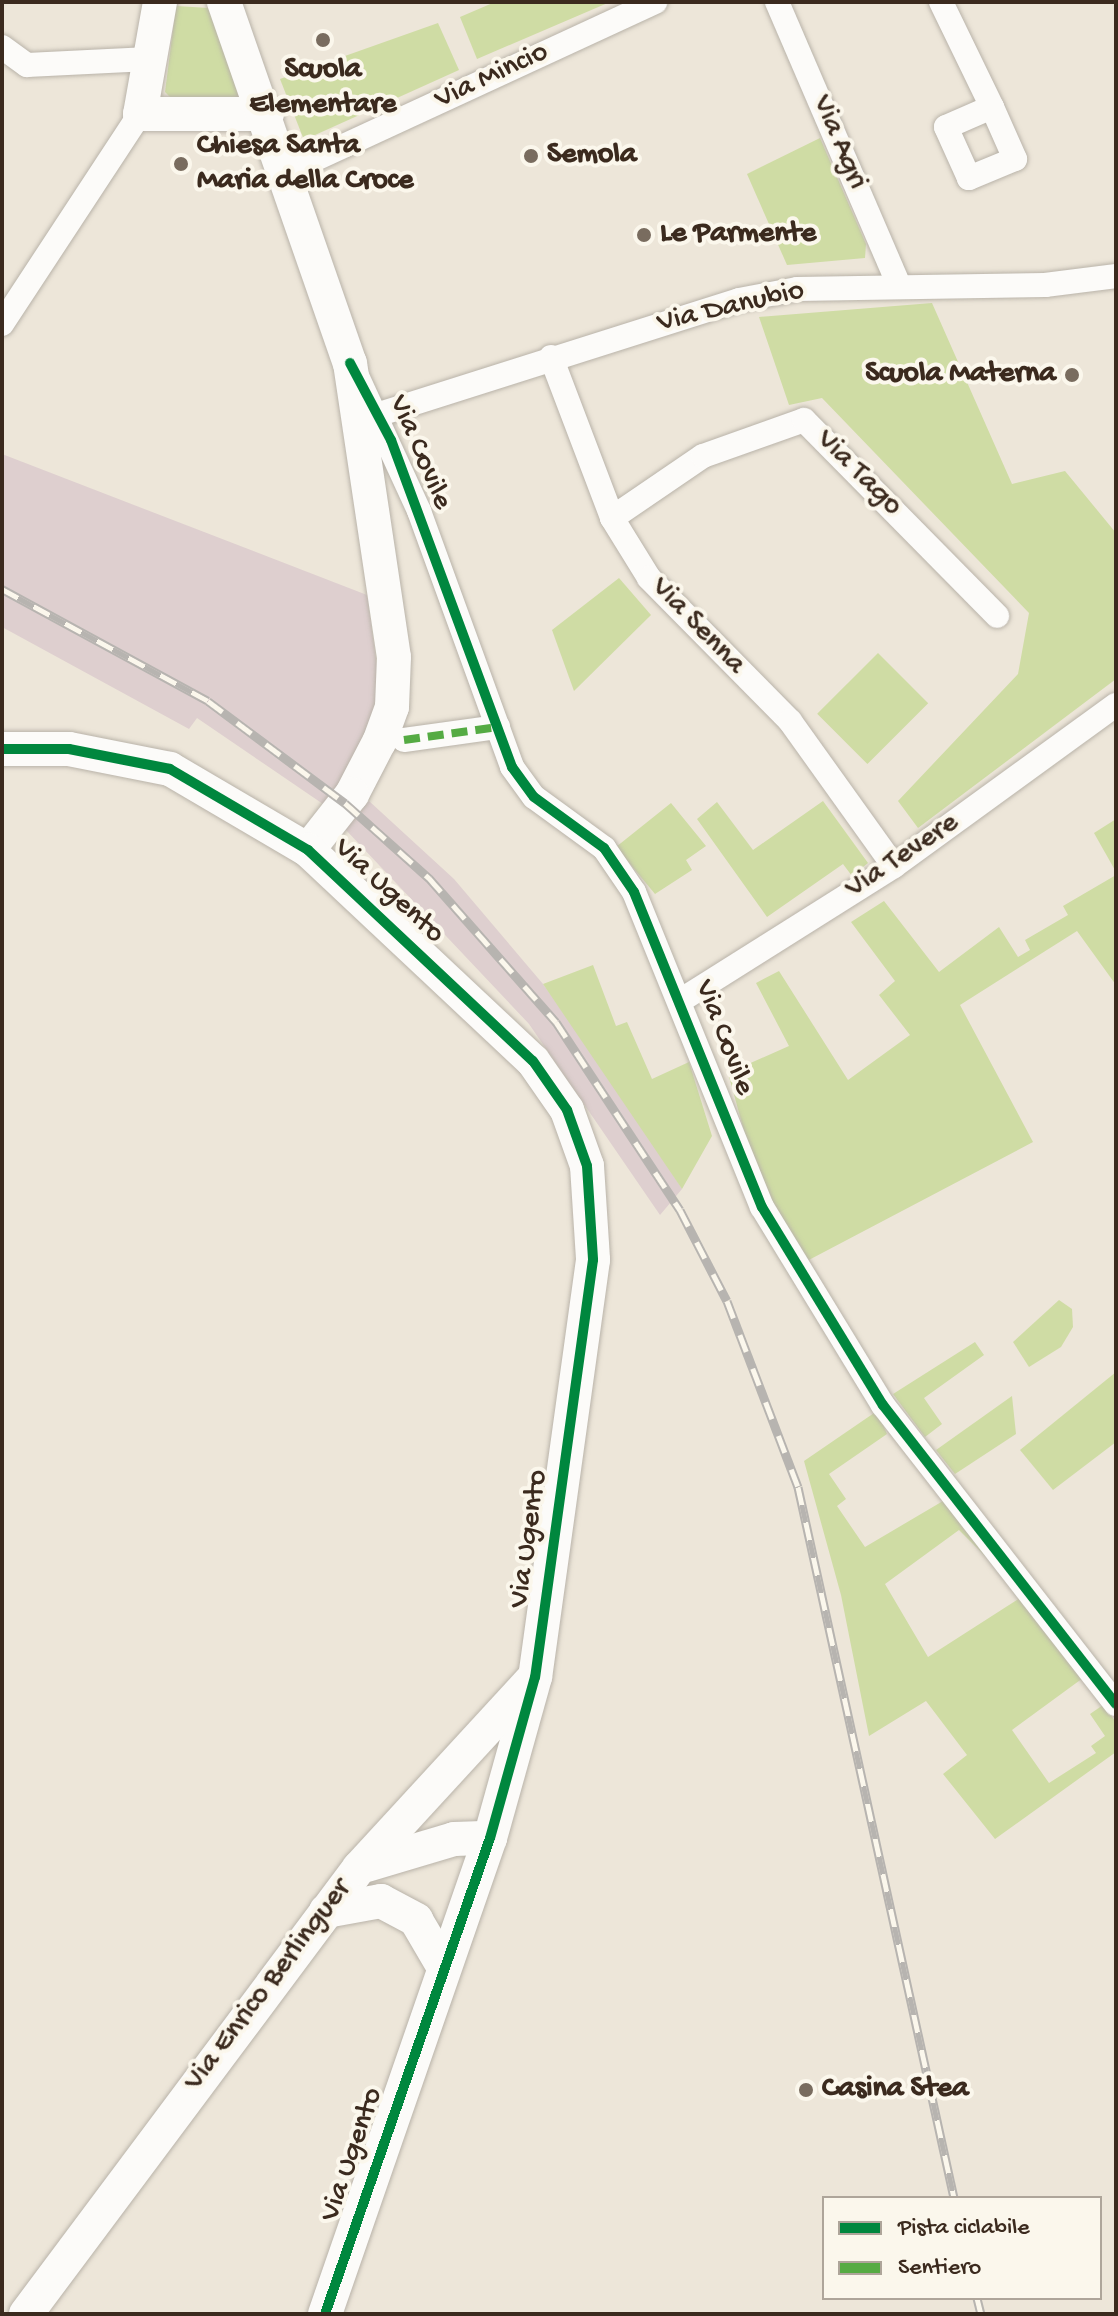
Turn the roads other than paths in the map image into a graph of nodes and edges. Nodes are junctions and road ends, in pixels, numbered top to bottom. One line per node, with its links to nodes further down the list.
1 (160, 2): 7 (street)
2 (224, 2): 10 (street, Via Covile)
3 (655, 2): 11 (street, Via Mincio)
4 (777, 2): 13 (street, Via Agri)
5 (941, 2): 8 (street)
6 (2, 47): 7 (street)
7 (149, 59): 9 (street)
8 (992, 107)
9 (140, 114): 10 (street); 14 (street)
10 (267, 114): 11 (street, Via Covile)
11 (285, 173): 16 (street, Via Covile)
12 (1116, 276): 13 (street, Via Danubio)
13 (899, 285): 15 (street, Via Danubio)
14 (2, 324)
15 (551, 357): 16 (street, Via Danubio); 17 (street, Via Senna)
16 (370, 417): 20 (street, Via Covile); 23 (street)
17 (612, 518): 18 (street, Via Tago); 24 (street, Via Senna)
18 (997, 616)
19 (1116, 705): 24 (street, Via Tevere)
20 (498, 727): 21 (street); 25 (street, Via Covile)
21 (404, 740)
22 (2, 749): 23 (street, Via Ugento)
23 (308, 850): 26 (street, Via Ugento)
24 (894, 866): 25 (street, Via Tevere)
25 (683, 999): 27 (street, Via Covile)
26 (535, 1677): 28 (street, Via Ugento); 29 (street, Via Enrico Berlinguer)
27 (1116, 1704)
28 (490, 1838): 29 (street); 31 (street, Via Ugento)
29 (359, 1868): 30 (street, Via Enrico Berlinguer)
30 (326, 1911): 31 (street); 32 (street, Via Enrico Berlinguer)
31 (443, 1966): 33 (street, Via Ugento)
32 (26, 2314)
33 (325, 2314)

